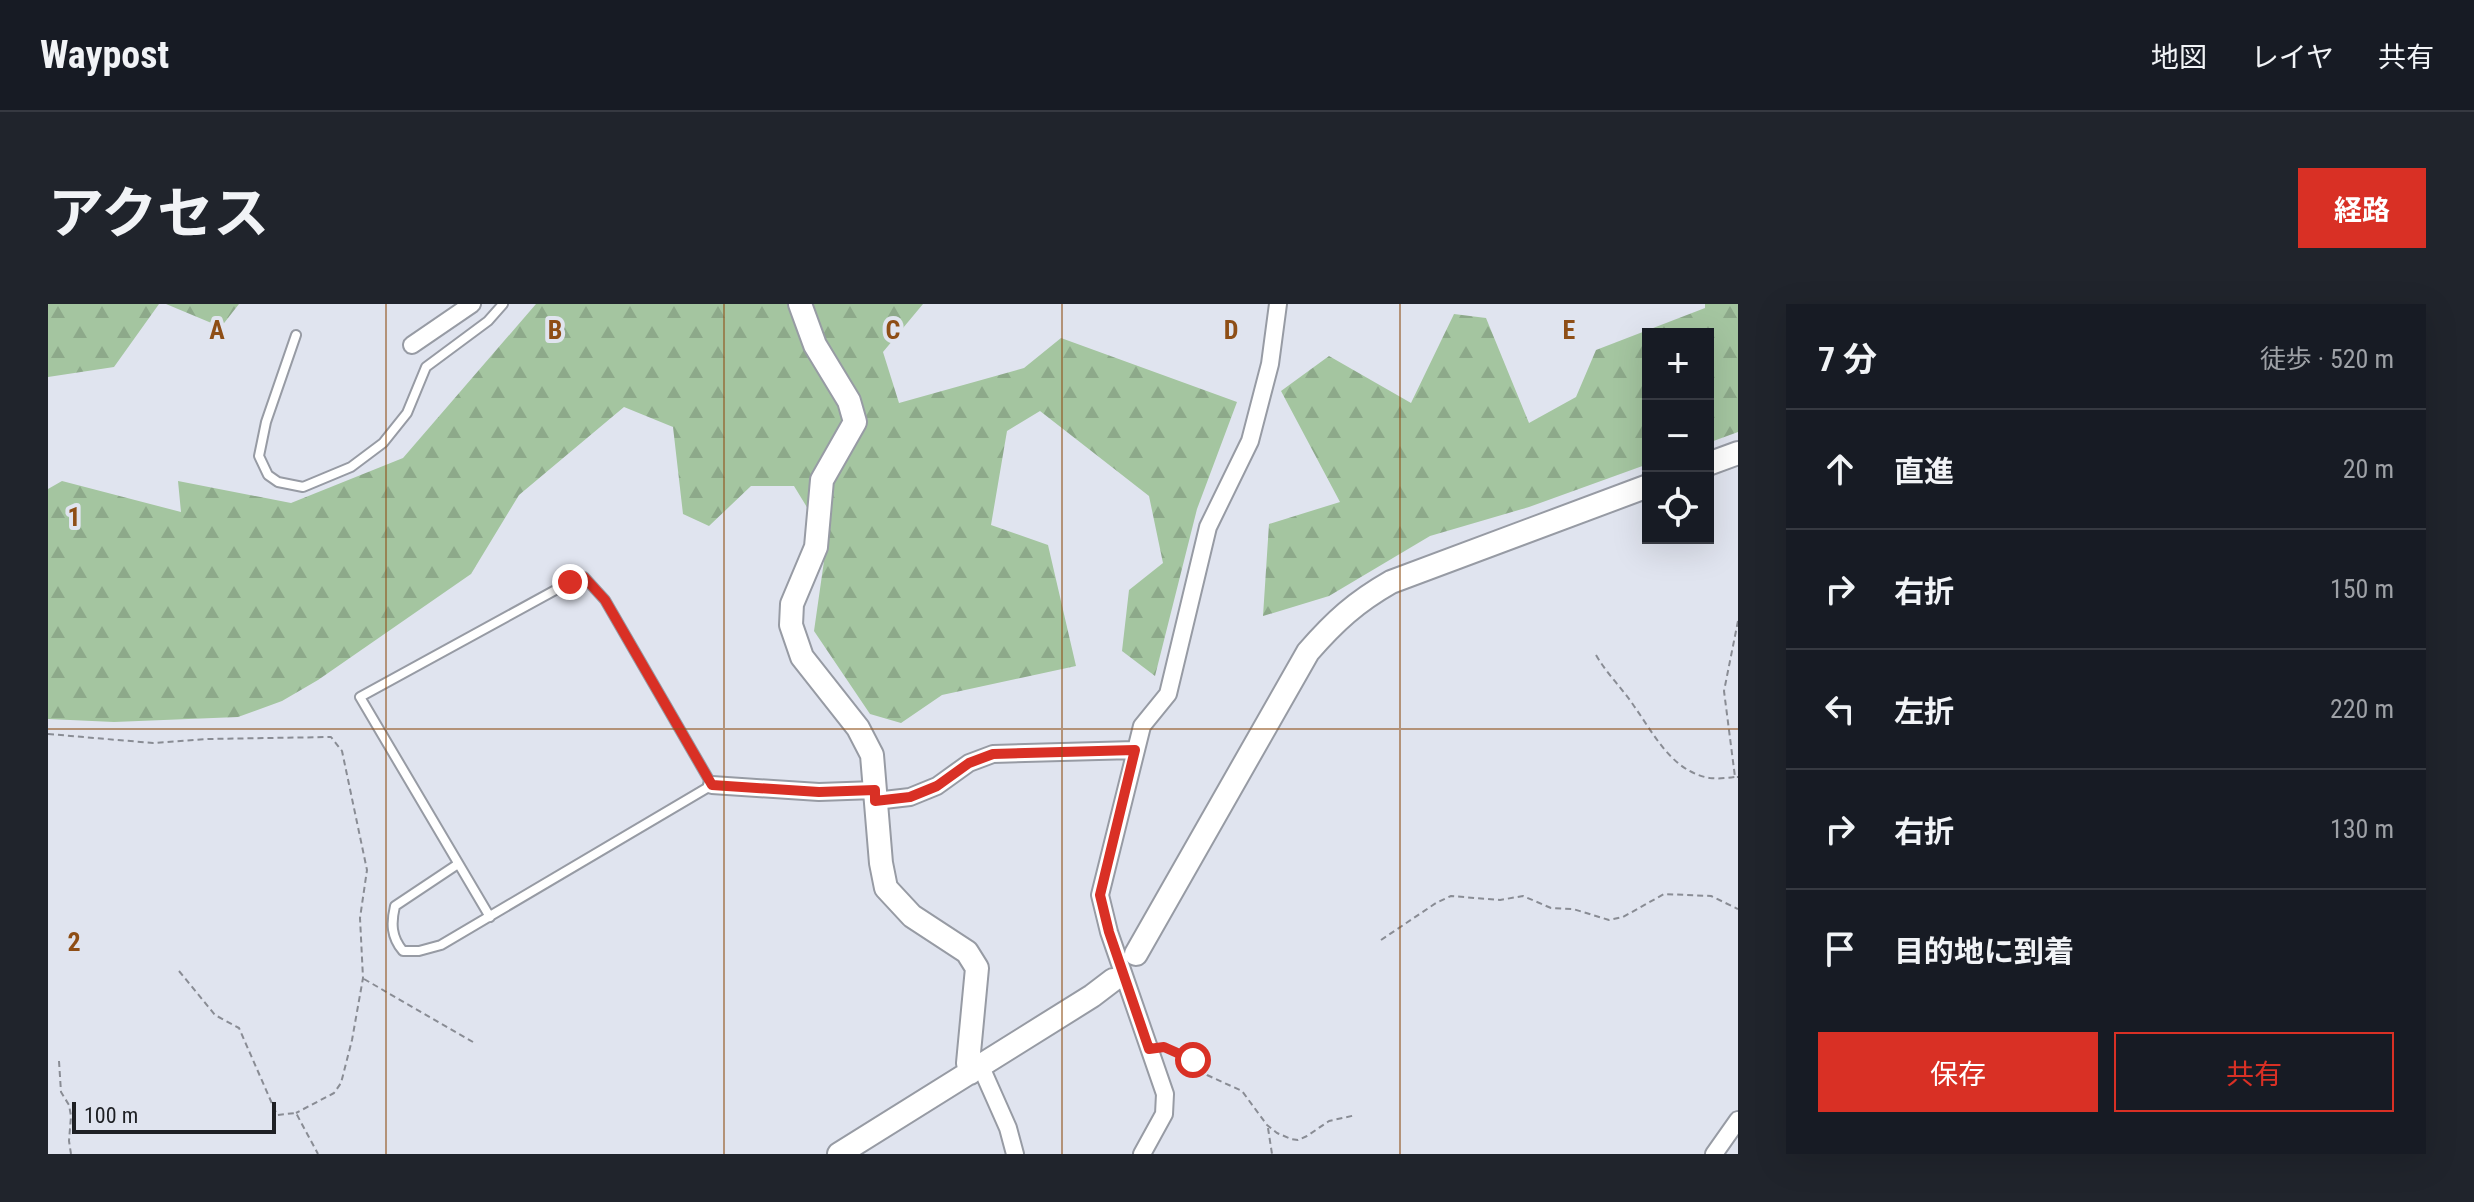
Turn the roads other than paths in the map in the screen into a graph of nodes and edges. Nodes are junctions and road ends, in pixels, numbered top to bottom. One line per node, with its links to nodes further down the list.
1 (472, 304): 6 (street)
2 (503, 304): 5 (lane)
3 (800, 304): 12 (street)
4 (1278, 304): 10 (street)
5 (296, 335)
6 (412, 345)
7 (1738, 453): 8 (street)
8 (1714, 462)
9 (1642, 488): 15 (street)
10 (1135, 750): 12 (street); 21 (street)
11 (712, 785): 12 (street); 13 (lane); 14 (lane)
12 (875, 796): 17 (street)
13 (458, 864): 14 (lane); 14 (lane)
14 (490, 917)
15 (1136, 954)
16 (1113, 980): 17 (street)
17 (975, 1070): 19 (street); 20 (street)
18 (1738, 1120): 22 (street)
19 (839, 1154)
20 (1015, 1154)
21 (1142, 1154)
22 (1714, 1154)

